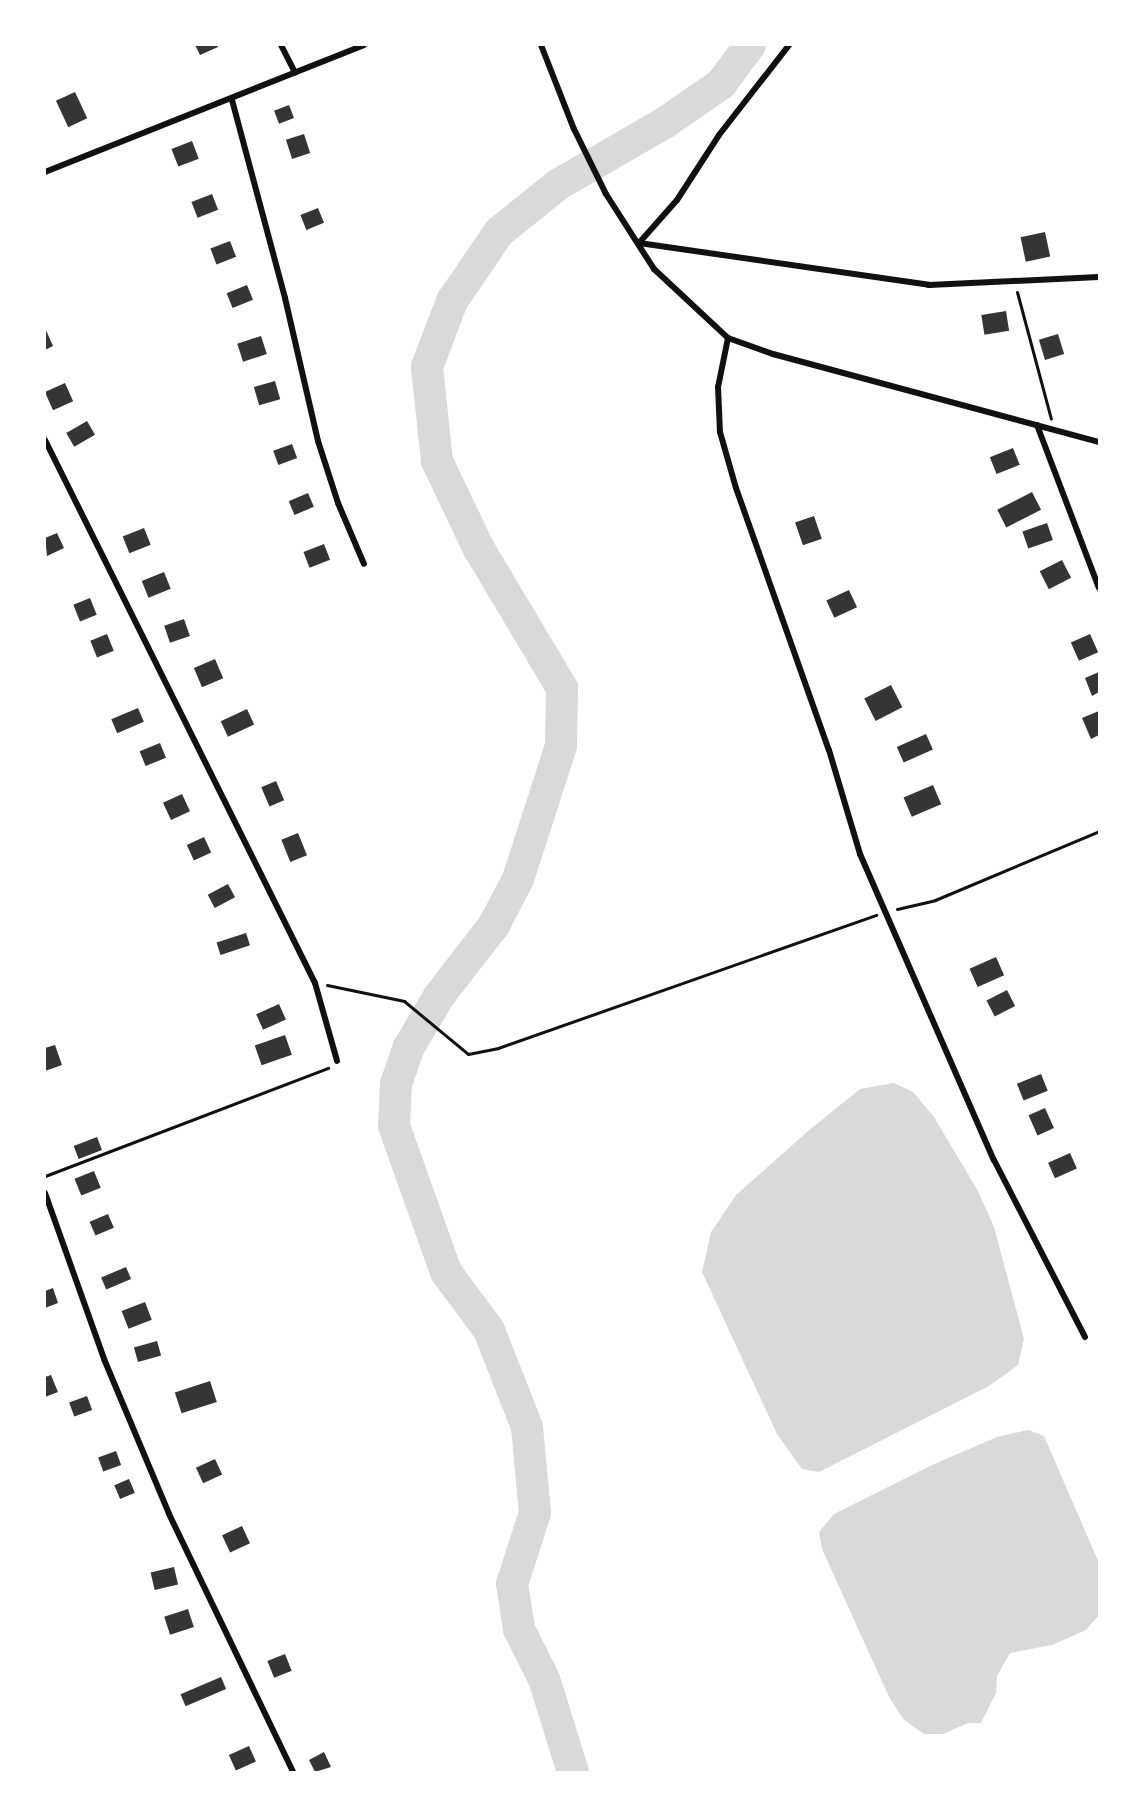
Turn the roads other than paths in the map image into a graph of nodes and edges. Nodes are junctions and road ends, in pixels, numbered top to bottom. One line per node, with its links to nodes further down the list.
1 (281, 45): 5 (street)
2 (364, 45): 5 (street)
3 (541, 45): 8 (street)
4 (789, 45): 8 (street)
5 (295, 73): 6 (street)
6 (232, 100): 7 (street); 14 (street)
7 (45, 172)
8 (639, 243): 9 (street); 10 (street)
9 (1099, 277)
10 (728, 338): 11 (street); 18 (street)
11 (1036, 424): 13 (street); 15 (street)
12 (45, 440): 16 (street)
13 (1099, 442)
14 (364, 564)
15 (1099, 588)
16 (337, 1061)
17 (45, 1193): 19 (street)
18 (1085, 1337)
19 (293, 1772)

